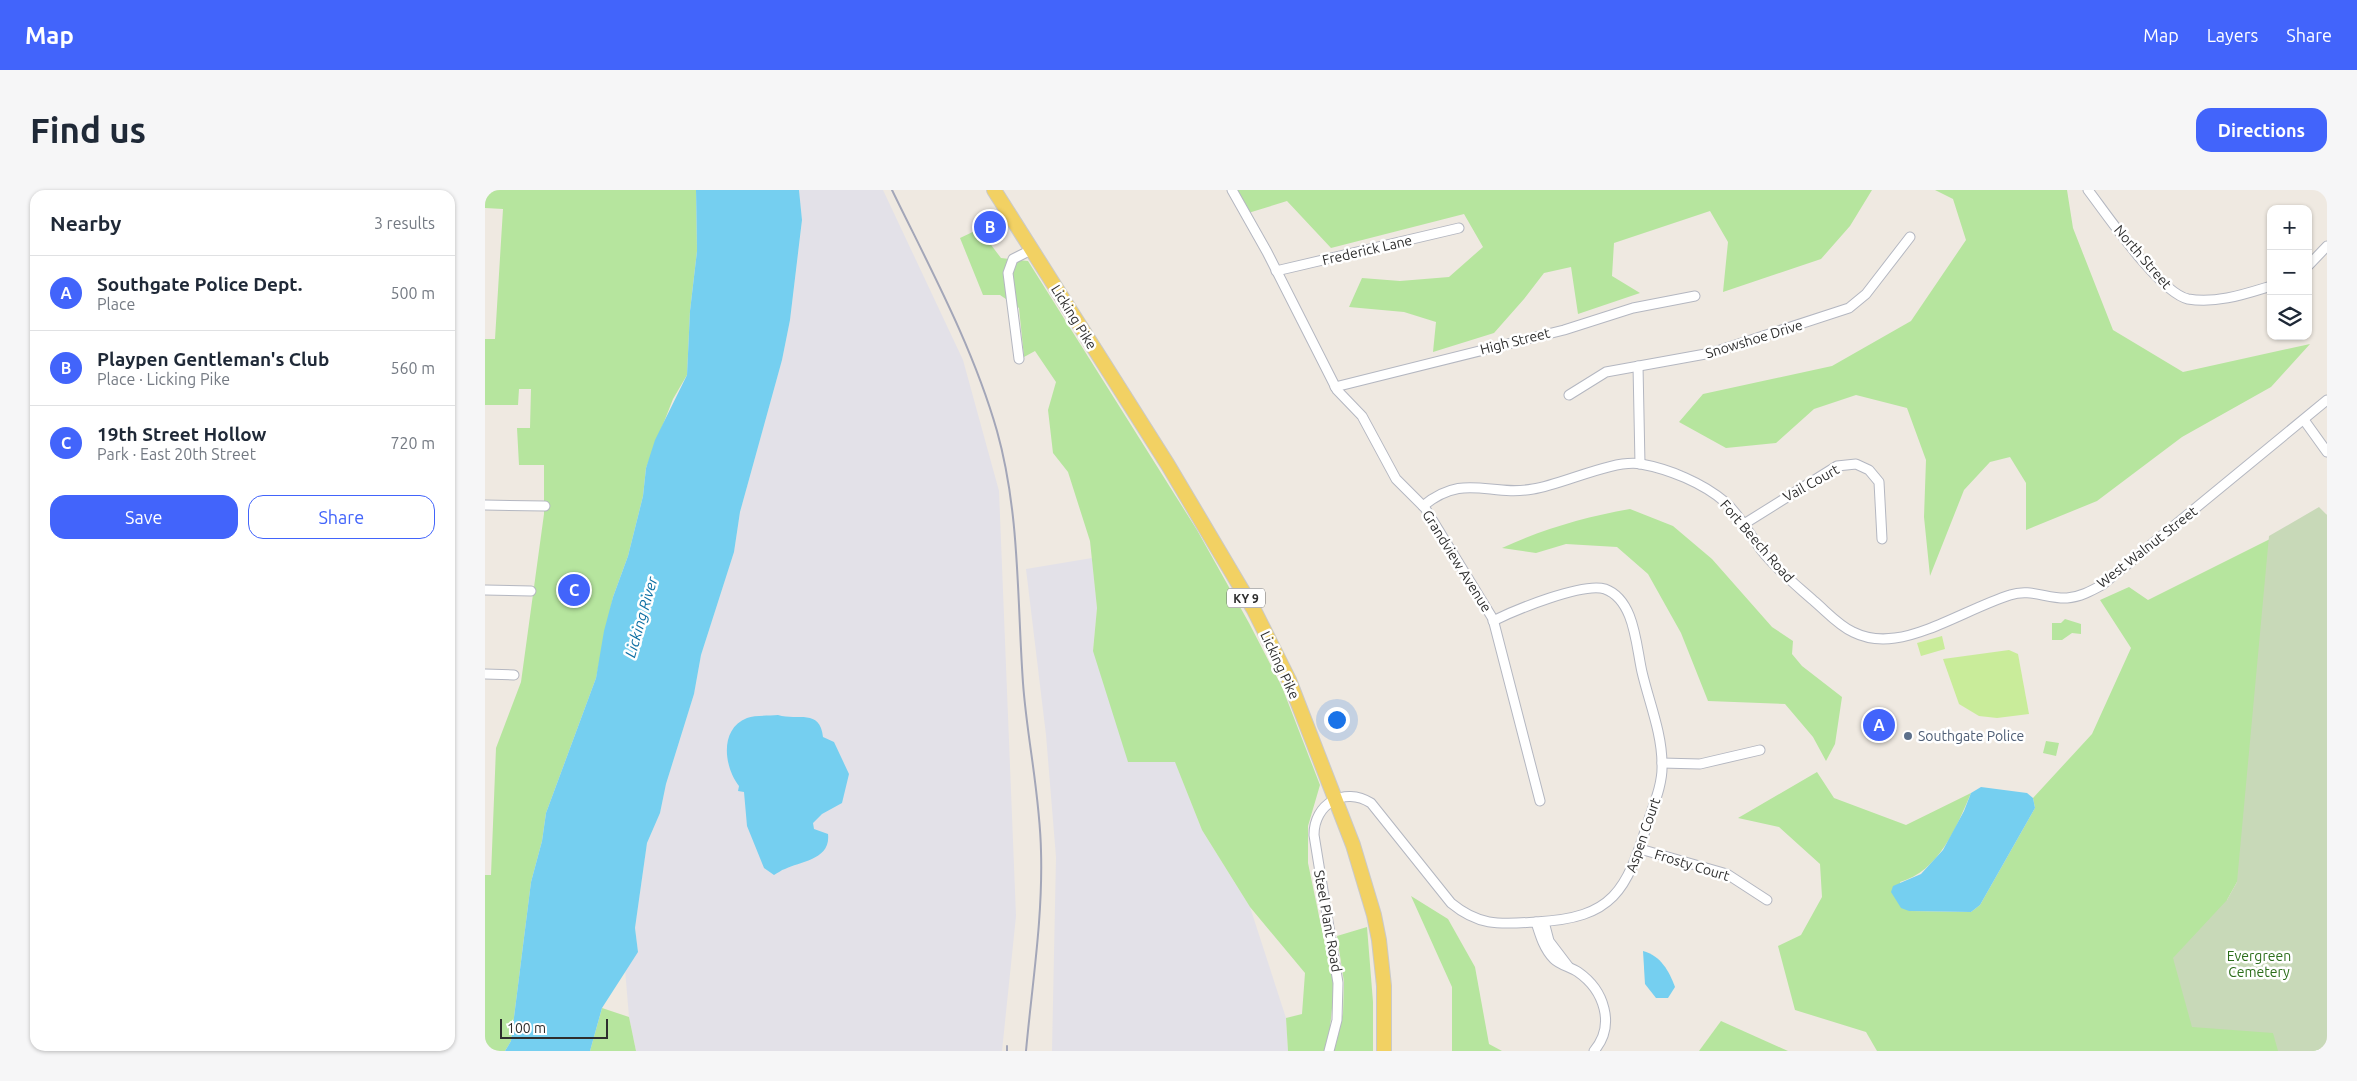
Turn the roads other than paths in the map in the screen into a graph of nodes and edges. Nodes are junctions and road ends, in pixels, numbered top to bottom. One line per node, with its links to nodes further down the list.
1 (995, 190): 7 (main road, Licking Pike / KY 9)
2 (1232, 190): 9 (street, Grandview Avenue)
3 (2088, 190): 10 (street, North Street)
4 (1459, 228): 9 (street, Frederick Lane)
5 (1910, 237): 13 (street, Snowshoe Drive)
6 (2327, 246): 8 (street)
7 (1031, 250): 12 (street); 33 (main road, Licking Pike / KY 9)
8 (2312, 262)
9 (1276, 271): 14 (street, Grandview Avenue)
10 (2267, 287)
11 (1695, 296): 14 (street, High Street)
12 (1019, 359)
13 (1638, 366): 15 (street, Snowshoe Drive); 19 (street)
14 (1335, 387): 22 (street, Grandview Avenue)
15 (1569, 395)
16 (2327, 400): 17 (street, West Walnut Street)
17 (2304, 420): 18 (street); 28 (street, West Walnut Street)
18 (2327, 452)
19 (1640, 464): 22 (street, Fort Beech Road); 23 (street, Fort Beech Road)
20 (485, 505): 21 (street)
21 (545, 506)
22 (1423, 506): 27 (street, Grandview Avenue)
23 (1744, 524): 24 (street, Vail Court); 28 (street, Fort Beech Road)
24 (1882, 539)
25 (485, 590): 26 (street)
26 (531, 591)
27 (1493, 621): 32 (street, Aspen Court); 34 (street, Grandview Avenue)
28 (1936, 624)
29 (485, 674): 30 (street)
30 (514, 675)
31 (1760, 750): 32 (street)
32 (1663, 763): 35 (street, Aspen Court)
33 (1335, 800): 37 (street, Aspen Court); 38 (street, Steel Plant Road); 39 (main road, Licking Pike / KY 9)
34 (1540, 801)
35 (1640, 849): 36 (street, Frosty Court); 37 (street, Aspen Court)
36 (1767, 900)
37 (1540, 922): 40 (street)
38 (1329, 1051)
39 (1384, 1051)
40 (1593, 1051)

